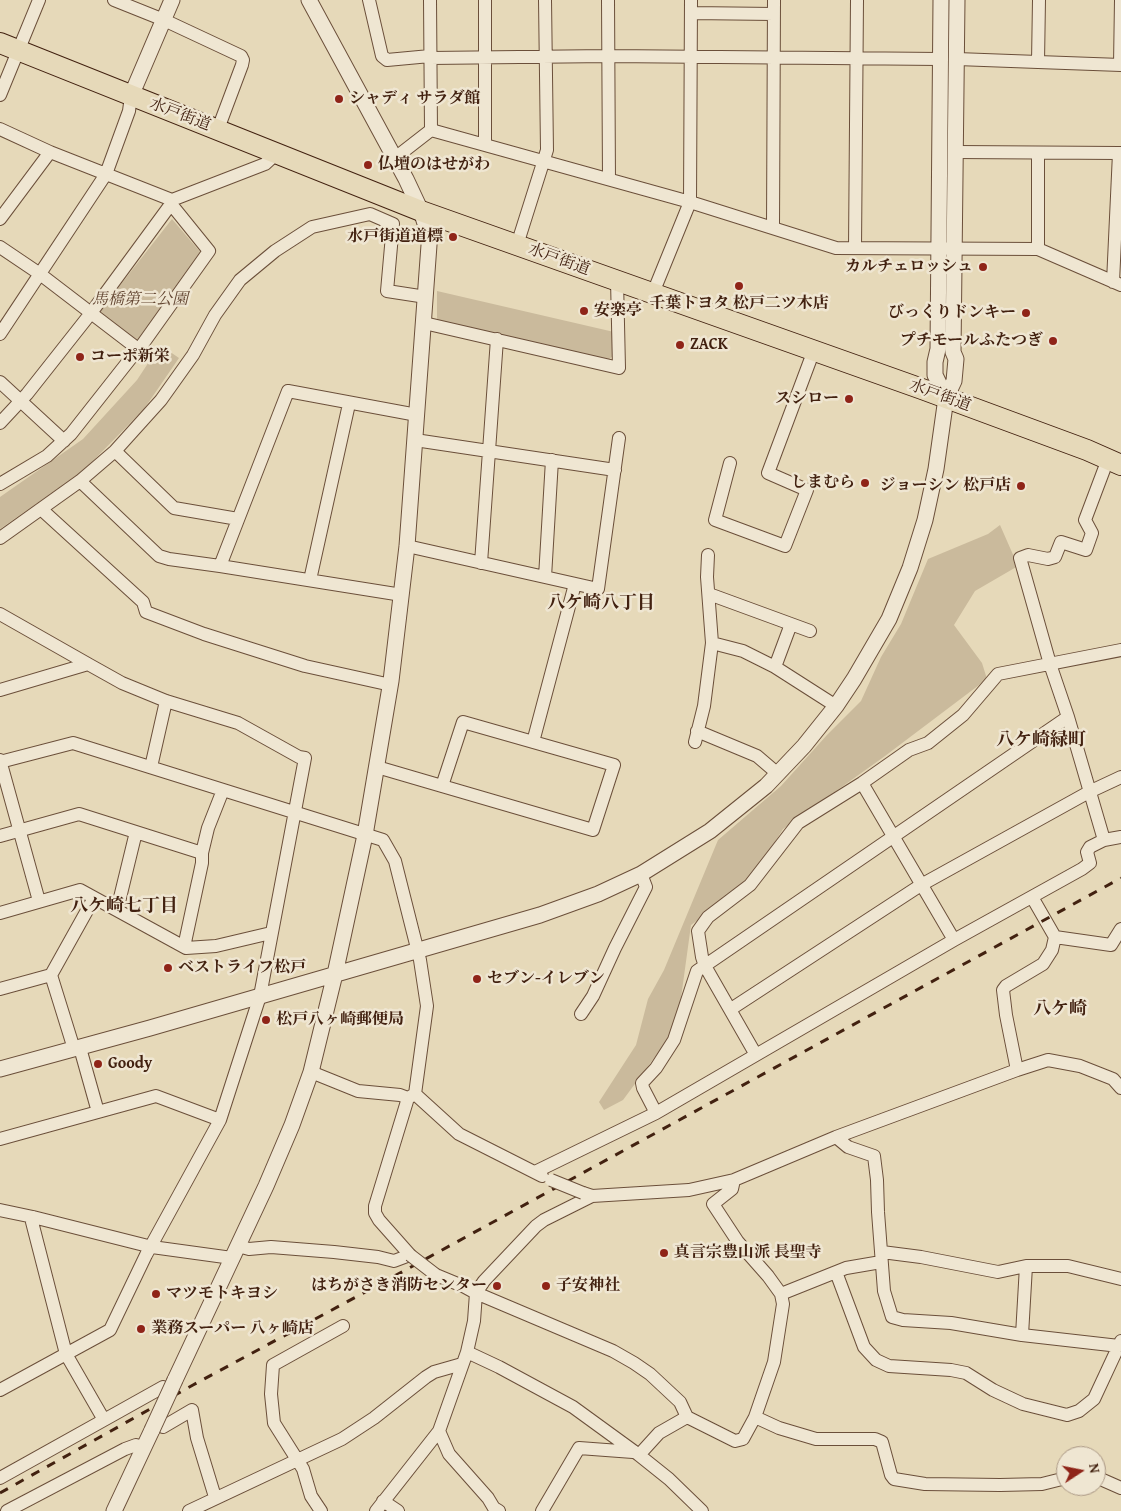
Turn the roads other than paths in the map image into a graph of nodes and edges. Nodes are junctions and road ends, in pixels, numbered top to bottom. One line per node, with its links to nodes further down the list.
1 (39, 0): 21 (street)
2 (114, 0): 19 (street)
3 (172, 0): 19 (street)
4 (310, 0): 44 (street)
5 (369, 0): 25 (street)
6 (430, 0): 25 (street)
7 (485, 0): 22 (street)
8 (545, 0): 26 (street)
9 (608, 0): 23 (street)
10 (691, 0): 17 (street)
11 (774, 0): 18 (street)
12 (857, 0): 28 (street)
13 (941, 0): 29 (street)
14 (957, 0): 30 (street)
15 (1039, 0): 31 (street)
16 (1121, 0): 32 (street)
17 (691, 13): 18 (street); 24 (street)
18 (774, 14): 27 (street)
19 (164, 20): 34 (street); 35 (street)
20 (0, 43): 21 (highway, 水戸街道)
21 (20, 51): 33 (street); 34 (highway, 水戸街道)
22 (485, 56): 25 (street); 26 (street); 38 (street)
23 (609, 56): 24 (street); 26 (street); 47 (street)
24 (691, 56): 27 (street); 49 (street)
25 (430, 57): 37 (street)
26 (546, 57): 45 (street)
27 (774, 57): 28 (street); 52 (street)
28 (856, 57): 29 (street); 55 (street)
29 (940, 59): 30 (street); 30 (street); 56 (street)
30 (957, 59): 31 (street); 40 (street)
31 (1038, 62): 32 (street)
32 (1121, 65)
33 (0, 95)
34 (131, 96): 35 (highway, 水戸街道); 46 (street)
35 (218, 129): 41 (highway, 水戸街道)
36 (0, 130): 39 (street)
37 (431, 130): 38 (street); 44 (street)
38 (485, 145): 45 (street)
39 (50, 152): 46 (street); 51 (street)
40 (956, 152): 43 (street); 57 (street)
41 (277, 153): 48 (street); 50 (highway, 水戸街道)
42 (1120, 153): 43 (street); 61 (street)
43 (1038, 154): 58 (street)
44 (395, 158): 50 (street)
45 (544, 162): 47 (street); 53 (street)
46 (106, 174): 48 (street); 59 (street)
47 (609, 178): 49 (street)
48 (172, 202): 64 (street); 68 (street)
49 (690, 202): 52 (street); 62 (street)
50 (421, 211): 53 (highway, 水戸街道); 63 (street)
51 (0, 219)
52 (773, 227): 55 (street)
53 (517, 245): 60 (highway, 水戸街道)
54 (0, 247): 59 (street)
55 (854, 248): 56 (street)
56 (939, 248): 57 (street); 71 (street)
57 (955, 249): 58 (street); 71 (street)
58 (1038, 249): 61 (street)
59 (40, 274): 64 (street); 66 (street)
60 (617, 280): 62 (highway, 水戸街道); 67 (street)
61 (1117, 283)
62 (653, 293): 69 (highway, 水戸街道)
63 (426, 297): 65 (street); 79 (street)
64 (90, 313): 68 (street); 72 (street)
65 (424, 323): 67 (street); 74 (street)
66 (0, 334)
67 (497, 339): 80 (street)
68 (138, 349): 78 (street)
69 (814, 350): 71 (highway, 水戸街道); 83 (street)
70 (0, 382): 72 (street)
71 (946, 398): 82 (highway, 水戸街道); 110 (street)
72 (21, 401): 75 (street); 78 (street)
73 (349, 404): 74 (street); 88 (street); 95 (street)
74 (417, 415): 77 (street)
75 (0, 423)
76 (619, 438): 84 (street)
77 (415, 440): 80 (street); 90 (street)
78 (64, 441): 86 (street)
79 (115, 451): 85 (street); 88 (street)
80 (490, 451): 81 (street); 92 (street)
81 (552, 460): 84 (street); 94 (street)
82 (1114, 462): 105 (street)
83 (730, 463)
84 (615, 470): 96 (street)
85 (80, 481): 87 (street); 93 (street)
86 (0, 484)
87 (41, 510): 89 (street); 107 (street)
88 (238, 519): 93 (street)
89 (0, 538)
90 (407, 546): 92 (street); 98 (street)
91 (708, 555): 97 (street)
92 (482, 563): 94 (street)
93 (220, 566): 95 (street)
94 (545, 577): 96 (street)
95 (310, 580): 98 (street)
96 (575, 584): 112 (street)
97 (709, 594): 100 (street); 102 (street)
98 (402, 595): 107 (street)
99 (0, 614): 104 (street)
100 (791, 624): 101 (street); 106 (street)
101 (810, 630)
102 (712, 643): 106 (street); 116 (street)
103 (1121, 650): 105 (street)
104 (88, 664): 108 (street); 109 (street)
105 (1050, 664): 111 (street); 118 (street)
106 (775, 667): 110 (street)
107 (391, 685): 114 (street)
108 (0, 690)
109 (166, 701): 115 (street); 122 (street)
110 (836, 706): 116 (street)
111 (1068, 717): 121 (street); 128 (street)
112 (533, 742): 119 (street); 119 (street)
113 (0, 761): 115 (street); 123 (street)
114 (377, 766): 119 (street); 125 (street)
115 (150, 767): 120 (street)
116 (778, 774): 131 (street)
117 (1121, 777): 121 (street)
118 (862, 783): 128 (street); 144 (street)
119 (442, 786)
120 (223, 790): 122 (street); 130 (street)
121 (1089, 792): 129 (street); 132 (street)
122 (294, 813): 125 (street); 139 (street)
123 (20, 830): 124 (street); 126 (street); 135 (street)
124 (136, 832): 130 (street); 136 (street)
125 (365, 835): 143 (street); 145 (street)
126 (0, 836)
127 (1121, 837): 129 (street)
128 (893, 838): 132 (street); 144 (street)
129 (1104, 840): 133 (street)
130 (202, 853): 142 (street)
131 (641, 874): 143 (street); 150 (street)
132 (921, 885): 141 (street); 149 (street)
133 (1032, 897): 140 (street); 141 (street)
134 (94, 898): 135 (street); 136 (street); 146 (street)
135 (39, 901): 137 (street)
136 (118, 910): 142 (street)
137 (0, 912)
138 (1121, 929): 140 (street)
139 (271, 933): 142 (street); 148 (street)
140 (1055, 937): 154 (street)
141 (954, 940): 152 (street)
142 (184, 947)
143 (417, 951): 145 (street); 157 (street)
144 (705, 966): 149 (street); 159 (street)
145 (335, 974): 148 (street); 155 (street)
146 (52, 975): 147 (street); 151 (street)
147 (0, 989)
148 (260, 996): 151 (street); 160 (street)
149 (731, 1009): 152 (street)
150 (581, 1014)
151 (77, 1048): 153 (street); 158 (street)
152 (756, 1055): 159 (street)
153 (0, 1069)
154 (1017, 1070): 156 (street); 161 (street)
155 (311, 1072): 157 (street); 169 (street)
156 (1121, 1088)
157 (411, 1096): 163 (street); 170 (street)
158 (98, 1112): 160 (street); 162 (street)
159 (656, 1113): 163 (street)
160 (220, 1120): 168 (street)
161 (836, 1137): 164 (street); 171 (street)
162 (0, 1139)
163 (534, 1172): 165 (street, bridge)
164 (734, 1180): 165 (street); 176 (street)
165 (587, 1194): 175 (street)
166 (0, 1210): 167 (street)
167 (33, 1217): 168 (street); 181 (street)
168 (152, 1247): 169 (street); 181 (street)
169 (235, 1252): 170 (street); 183 (street)
170 (410, 1255): 175 (street, bridge)
171 (881, 1257): 172 (street); 173 (street); 178 (street)
172 (1026, 1266): 174 (street); 178 (street)
173 (836, 1272): 176 (street); 179 (street)
174 (1121, 1279)
175 (476, 1293): 180 (street); 185 (street)
176 (781, 1294): 186 (street)
177 (344, 1326): 192 (street)
178 (1022, 1335): 179 (street)
179 (1120, 1343)
180 (467, 1352): 182 (street); 191 (street)
181 (66, 1354): 184 (street); 187 (street)
182 (462, 1364): 189 (street); 192 (street)
183 (172, 1386): 187 (street); 188 (street, bridge)
184 (0, 1390)
185 (687, 1417): 186 (street); 191 (street)
186 (755, 1417): 194 (street)
187 (104, 1420): 193 (street)
188 (153, 1426): 190 (street); 197 (street)
189 (438, 1431): 198 (street); 199 (street)
190 (144, 1447): 200 (street); 201 (street)
191 (636, 1453): 205 (street); 206 (street)
192 (297, 1460): 197 (street); 203 (street)
193 (0, 1478)
194 (1056, 1480)
195 (1106, 1481): 196 (street)
196 (1121, 1488)
197 (216, 1498): 202 (street)
198 (380, 1506): 204 (street)
199 (495, 1510)
200 (7, 1511)
201 (114, 1511)
202 (189, 1511)
203 (321, 1511)
204 (398, 1511)
205 (542, 1511)
206 (702, 1511)

